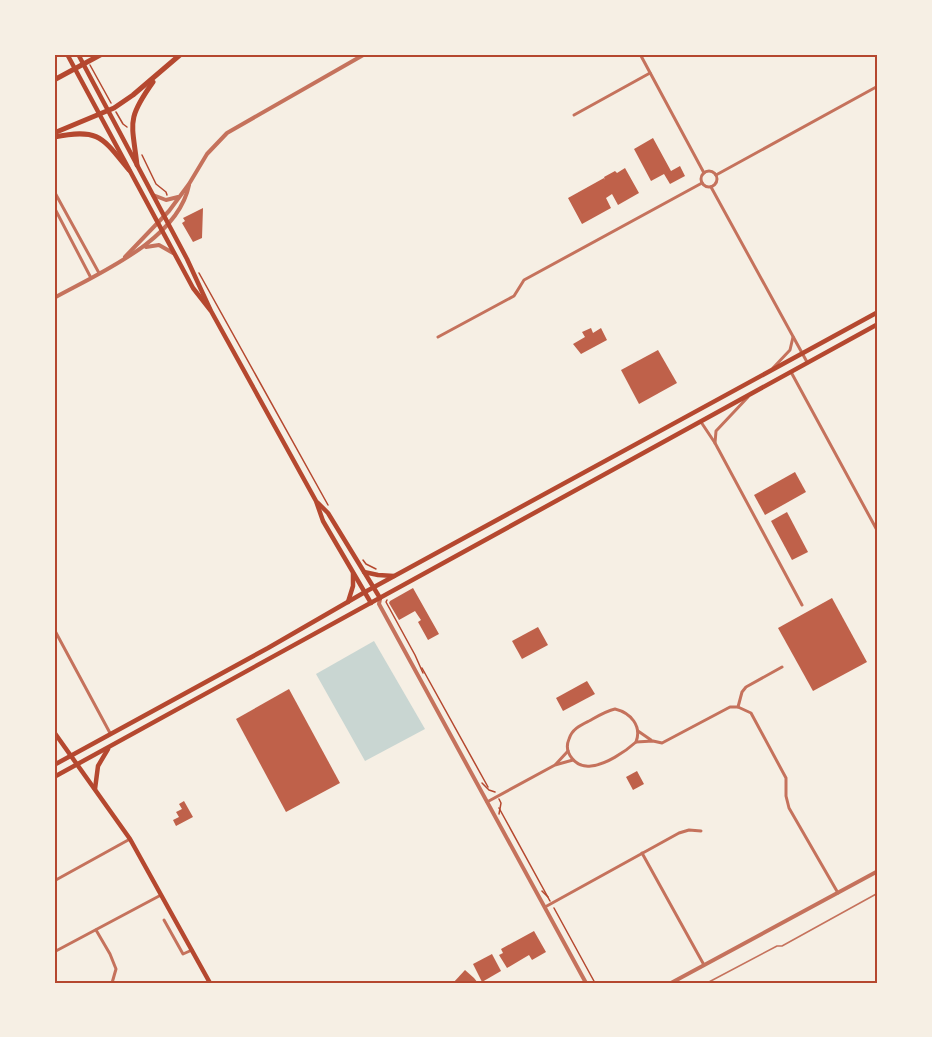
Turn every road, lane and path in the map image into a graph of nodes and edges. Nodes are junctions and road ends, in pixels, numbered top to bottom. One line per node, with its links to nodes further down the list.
1 (67, 54): 13 (main road)
2 (78, 54): 11 (main road)
3 (181, 54): 8 (highway)
4 (365, 54): 20 (street)
5 (640, 54): 7 (street)
6 (101, 55): 9 (highway)
7 (650, 73): 12 (street); 17 (street)
8 (158, 76): 11 (highway); 15 (highway)
9 (57, 79)
10 (878, 87): 18 (street)
11 (109, 111): 13 (highway); 15 (main road)
12 (574, 115)
13 (100, 116): 14 (highway); 16 (main road)
14 (54, 135): 16 (highway)
15 (136, 165): 23 (main road)
16 (129, 170): 27 (main road)
17 (704, 173): 18 (street); 19 (street)
18 (716, 176): 21 (street)
19 (702, 183): 21 (street); 43 (street)
20 (189, 184): 24 (street); 28 (street)
21 (711, 187): 42 (street)
22 (54, 191): 29 (street)
23 (152, 195): 24 (street); 26 (main road)
24 (179, 196): 26 (street)
25 (54, 207): 30 (street)
26 (164, 217): 27 (street); 28 (main road)
27 (158, 223): 31 (main road); 34 (street)
28 (168, 224): 31 (street); 39 (main road)
29 (73, 226): 30 (street); 35 (street)
30 (67, 230): 37 (street)
31 (162, 230): 32 (street); 33 (main road)
32 (145, 248): 33 (street); 34 (street)
33 (176, 255): 39 (main road)
34 (125, 257): 35 (street)
35 (99, 273): 37 (street)
36 (199, 273): 54 (path)
37 (91, 278): 38 (street)
38 (54, 298)
39 (211, 311): 52 (main road)
40 (878, 312): 44 (main road)
41 (878, 324): 45 (main road)
42 (794, 336): 44 (street); 47 (street)
43 (438, 337)
44 (803, 353): 45 (street); 47 (main road)
45 (808, 363): 46 (main road)
46 (791, 372): 48 (main road); 55 (street)
47 (764, 375): 51 (main road)
48 (750, 395): 49 (main road); 50 (street)
49 (701, 422): 50 (street); 53 (main road)
50 (715, 443): 66 (street)
51 (546, 494): 53 (main road); 60 (main road)
52 (316, 501): 57 (main road); 58 (main road)
53 (552, 504): 63 (main road)
54 (331, 512)
55 (878, 532)
56 (360, 555): 59 (path)
57 (364, 572): 59 (main road); 61 (main road)
58 (353, 573): 62 (main road); 64 (main road)
59 (378, 575): 60 (main road)
60 (397, 576): 61 (main road)
61 (374, 587): 62 (main road); 63 (main road)
62 (365, 592): 64 (main road); 65 (main road)
63 (381, 599): 65 (main road); 88 (path); 89 (street)
64 (348, 602): 68 (main road)
65 (371, 603): 69 (main road)
66 (802, 605)
67 (54, 629): 76 (street)
68 (284, 639): 69 (main road); 72 (main road)
69 (289, 647): 73 (main road)
70 (782, 667): 71 (street)
71 (738, 707): 77 (street); 96 (street)
72 (157, 709): 73 (main road); 76 (main road)
73 (162, 718): 79 (main road)
74 (638, 731): 77 (street); 78 (street); 80 (street)
75 (54, 732): 81 (main road)
76 (111, 734): 81 (main road)
77 (653, 741): 78 (street)
78 (636, 742): 82 (street)
79 (109, 747): 84 (main road); 87 (main road)
80 (568, 751): 82 (street); 85 (street)
81 (71, 756): 83 (main road); 84 (main road)
82 (573, 760): 85 (street)
83 (54, 765)
84 (77, 765): 86 (main road); 87 (main road)
85 (555, 765): 89 (street)
86 (54, 777)
87 (95, 789): 92 (main road)
88 (489, 790)
89 (487, 802): 100 (street)
90 (499, 807): 99 (path)
91 (701, 831): 93 (street)
92 (130, 839): 95 (street); 98 (main road)
93 (642, 853): 100 (street); 106 (street)
94 (878, 871): 96 (street)
95 (54, 881)
96 (838, 893): 106 (street)
97 (878, 893): 112 (lane)
98 (162, 895): 103 (street); 104 (main road)
99 (548, 897)
100 (545, 907): 109 (street)
101 (556, 913): 110 (path)
102 (164, 920): 104 (street)
103 (96, 930): 105 (street); 107 (street)
104 (192, 950): 108 (main road)
105 (54, 952)
106 (704, 965): 111 (street)
107 (112, 983)
108 (210, 983)
109 (586, 983)
110 (595, 983)
111 (671, 983)
112 (707, 983)

